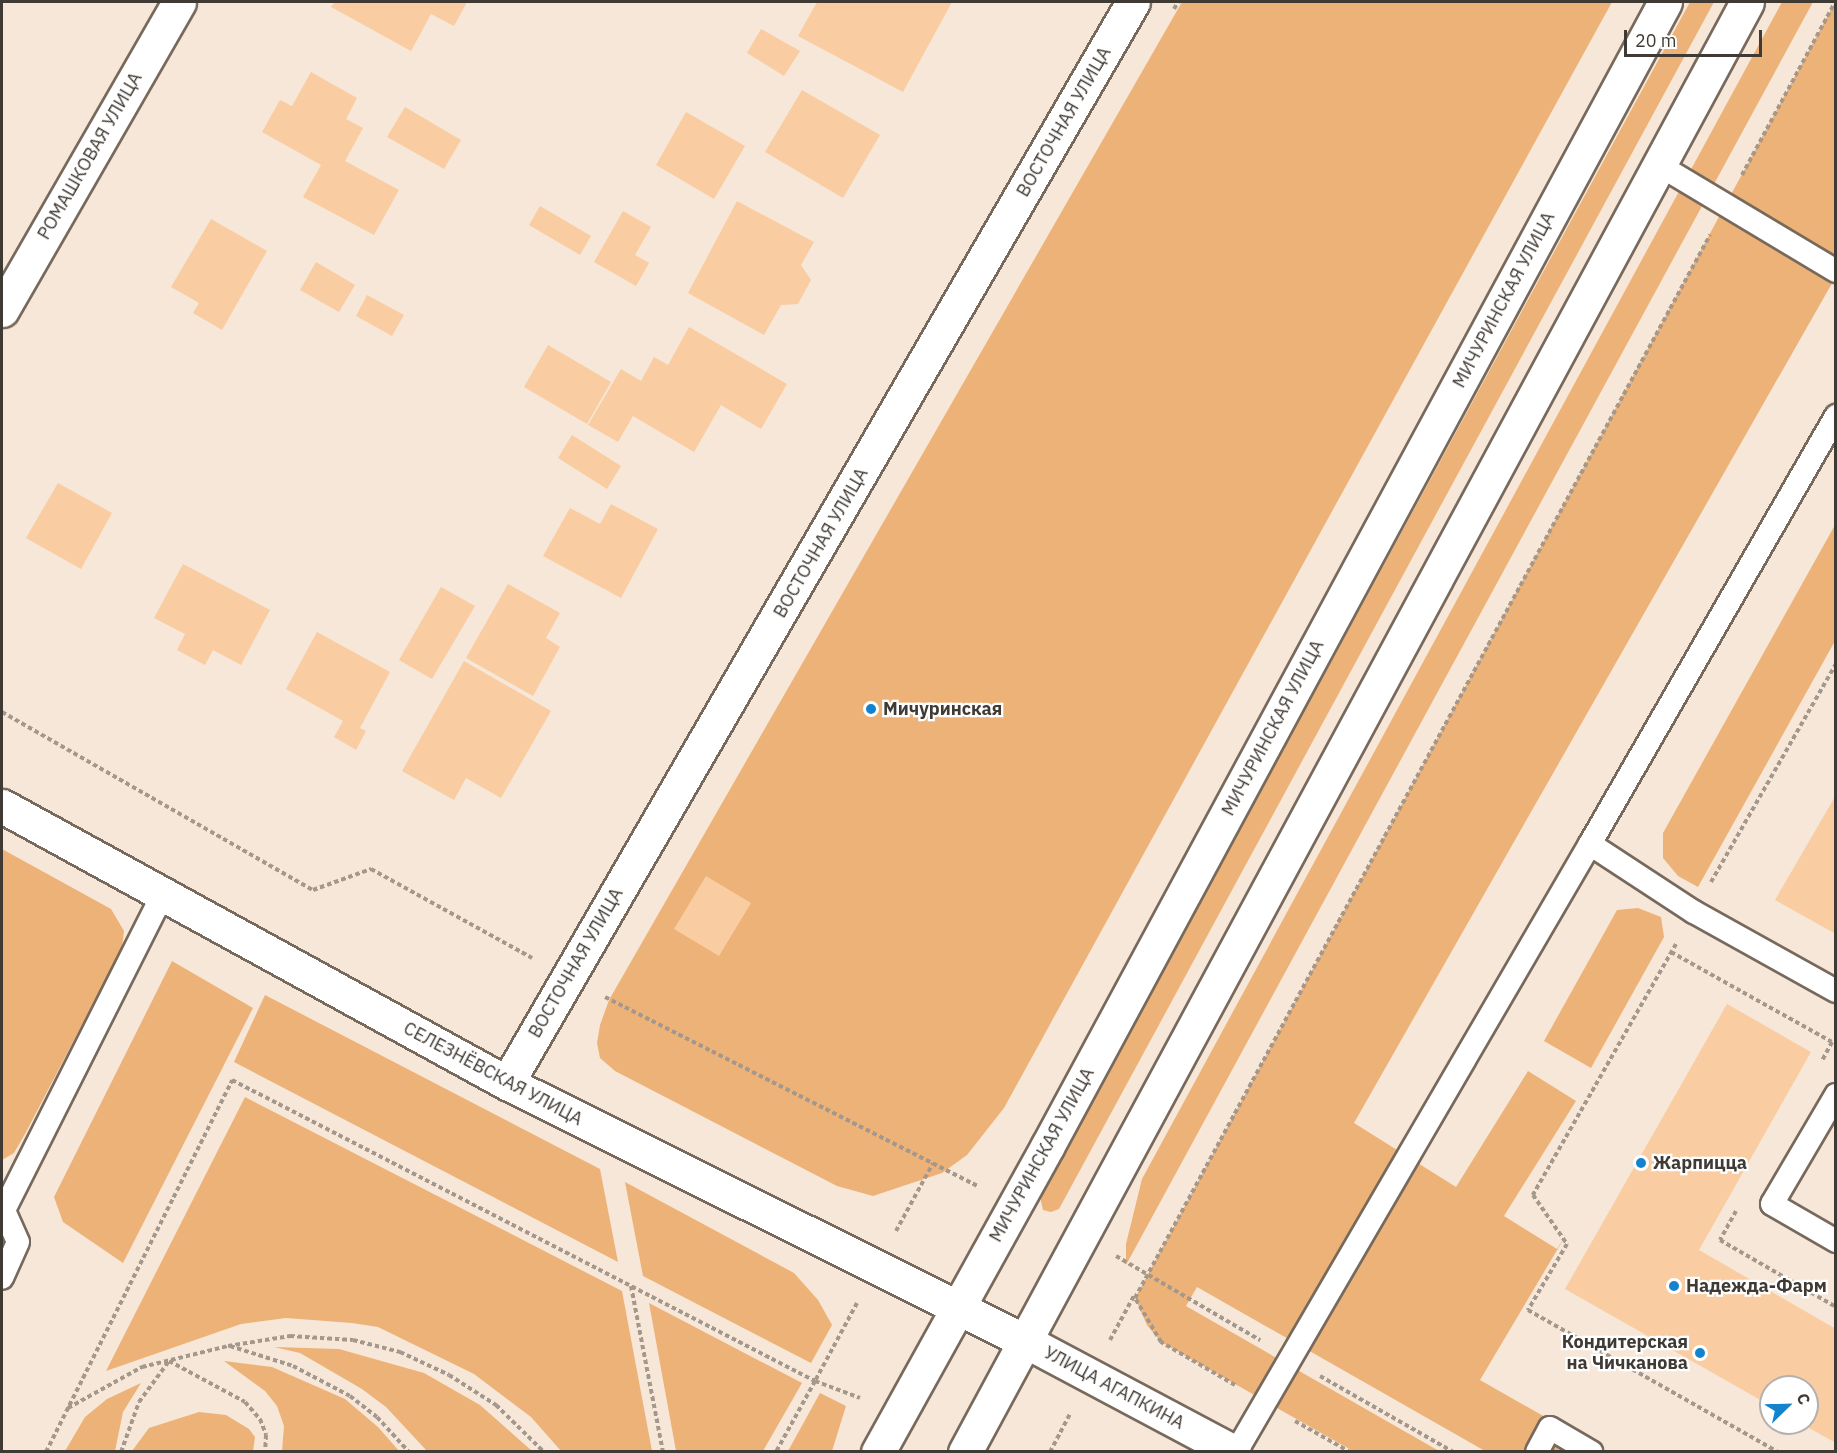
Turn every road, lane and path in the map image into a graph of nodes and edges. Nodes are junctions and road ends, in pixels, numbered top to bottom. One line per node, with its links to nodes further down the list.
1 (179, 2): 9 (main road, РОМАШКОВАЯ УЛИЦА)
2 (1133, 2): 18 (main road, ВОСТОЧНАЯ УЛИЦА)
3 (1665, 2): 26 (main road, МИЧУРИНСКАЯ УЛИЦА)
4 (1747, 2): 6 (main road)
5 (1835, 2): 7 (path)
6 (1659, 165): 7 (lane); 29 (main road)
7 (1727, 203): 8 (lane); 32 (path)
8 (1836, 271)
9 (2, 310)
10 (1836, 416): 14 (lane)
11 (1836, 664): 16 (path)
12 (2, 712): 18 (path)
13 (2, 806): 15 (main road, СЕЛЕЗНЁВСКАЯ УЛИЦА)
14 (1590, 844): 16 (lane); 42 (lane)
15 (163, 894): 23 (main road, СЕЛЕЗНЁВСКАЯ УЛИЦА); 27 (lane)
16 (1694, 912): 17 (path); 19 (lane)
17 (1671, 952): 21 (path); 58 (path)
18 (568, 978): 23 (main road, ВОСТОЧНАЯ УЛИЦА); 25 (path)
19 (1836, 991)
20 (1836, 1037): 21 (path)
21 (1832, 1042): 22 (path)
22 (1821, 1063)
23 (507, 1083): 31 (main road, СЕЛЕЗНЁВСКАЯ УЛИЦА)
24 (1836, 1095): 30 (lane)
25 (933, 1163): 26 (path); 31 (path)
26 (1015, 1204): 36 (main road, МИЧУРИНСКАЯ УЛИЦА)
27 (3, 1207): 33 (lane)
28 (1738, 1209): 35 (path)
29 (1080, 1237): 32 (path); 38 (main road)
30 (1836, 1241)
31 (876, 1268): 36 (main road, СЕЛЕЗНЁВСКАЯ УЛИЦА); 41 (path)
32 (1149, 1272): 42 (path)
33 (2, 1278)
34 (631, 1285): 41 (path); 43 (path); 50 (path)
35 (1836, 1307)
36 (957, 1308): 37 (main road, СЕЛЕЗНЁВСКАЯ УЛИЦА); 44 (main road, МИЧУРИНСКАЯ УЛИЦА)
37 (993, 1325): 38 (main road, УЛИЦА АГАПКИНА)
38 (1027, 1342): 53 (main road); 54 (main road, УЛИЦА АГАПКИНА)
39 (228, 1346): 40 (path); 48 (path); 49 (path)
40 (169, 1361): 43 (path); 46 (path); 47 (path)
41 (815, 1381): 44 (path); 51 (path)
42 (1264, 1402): 54 (lane); 55 (path)
43 (67, 1408): 45 (path)
44 (899, 1412): 52 (main road, МИЧУРИНСКАЯ УЛИЦА)
45 (46, 1452)
46 (121, 1452)
47 (265, 1452)
48 (409, 1452)
49 (544, 1452)
50 (663, 1452)
51 (776, 1452)
52 (878, 1452)
53 (965, 1452)
54 (1235, 1452)
55 (1350, 1452)
56 (1538, 1452): 57 (lane)
57 (1591, 1452)
58 (1778, 1452)

